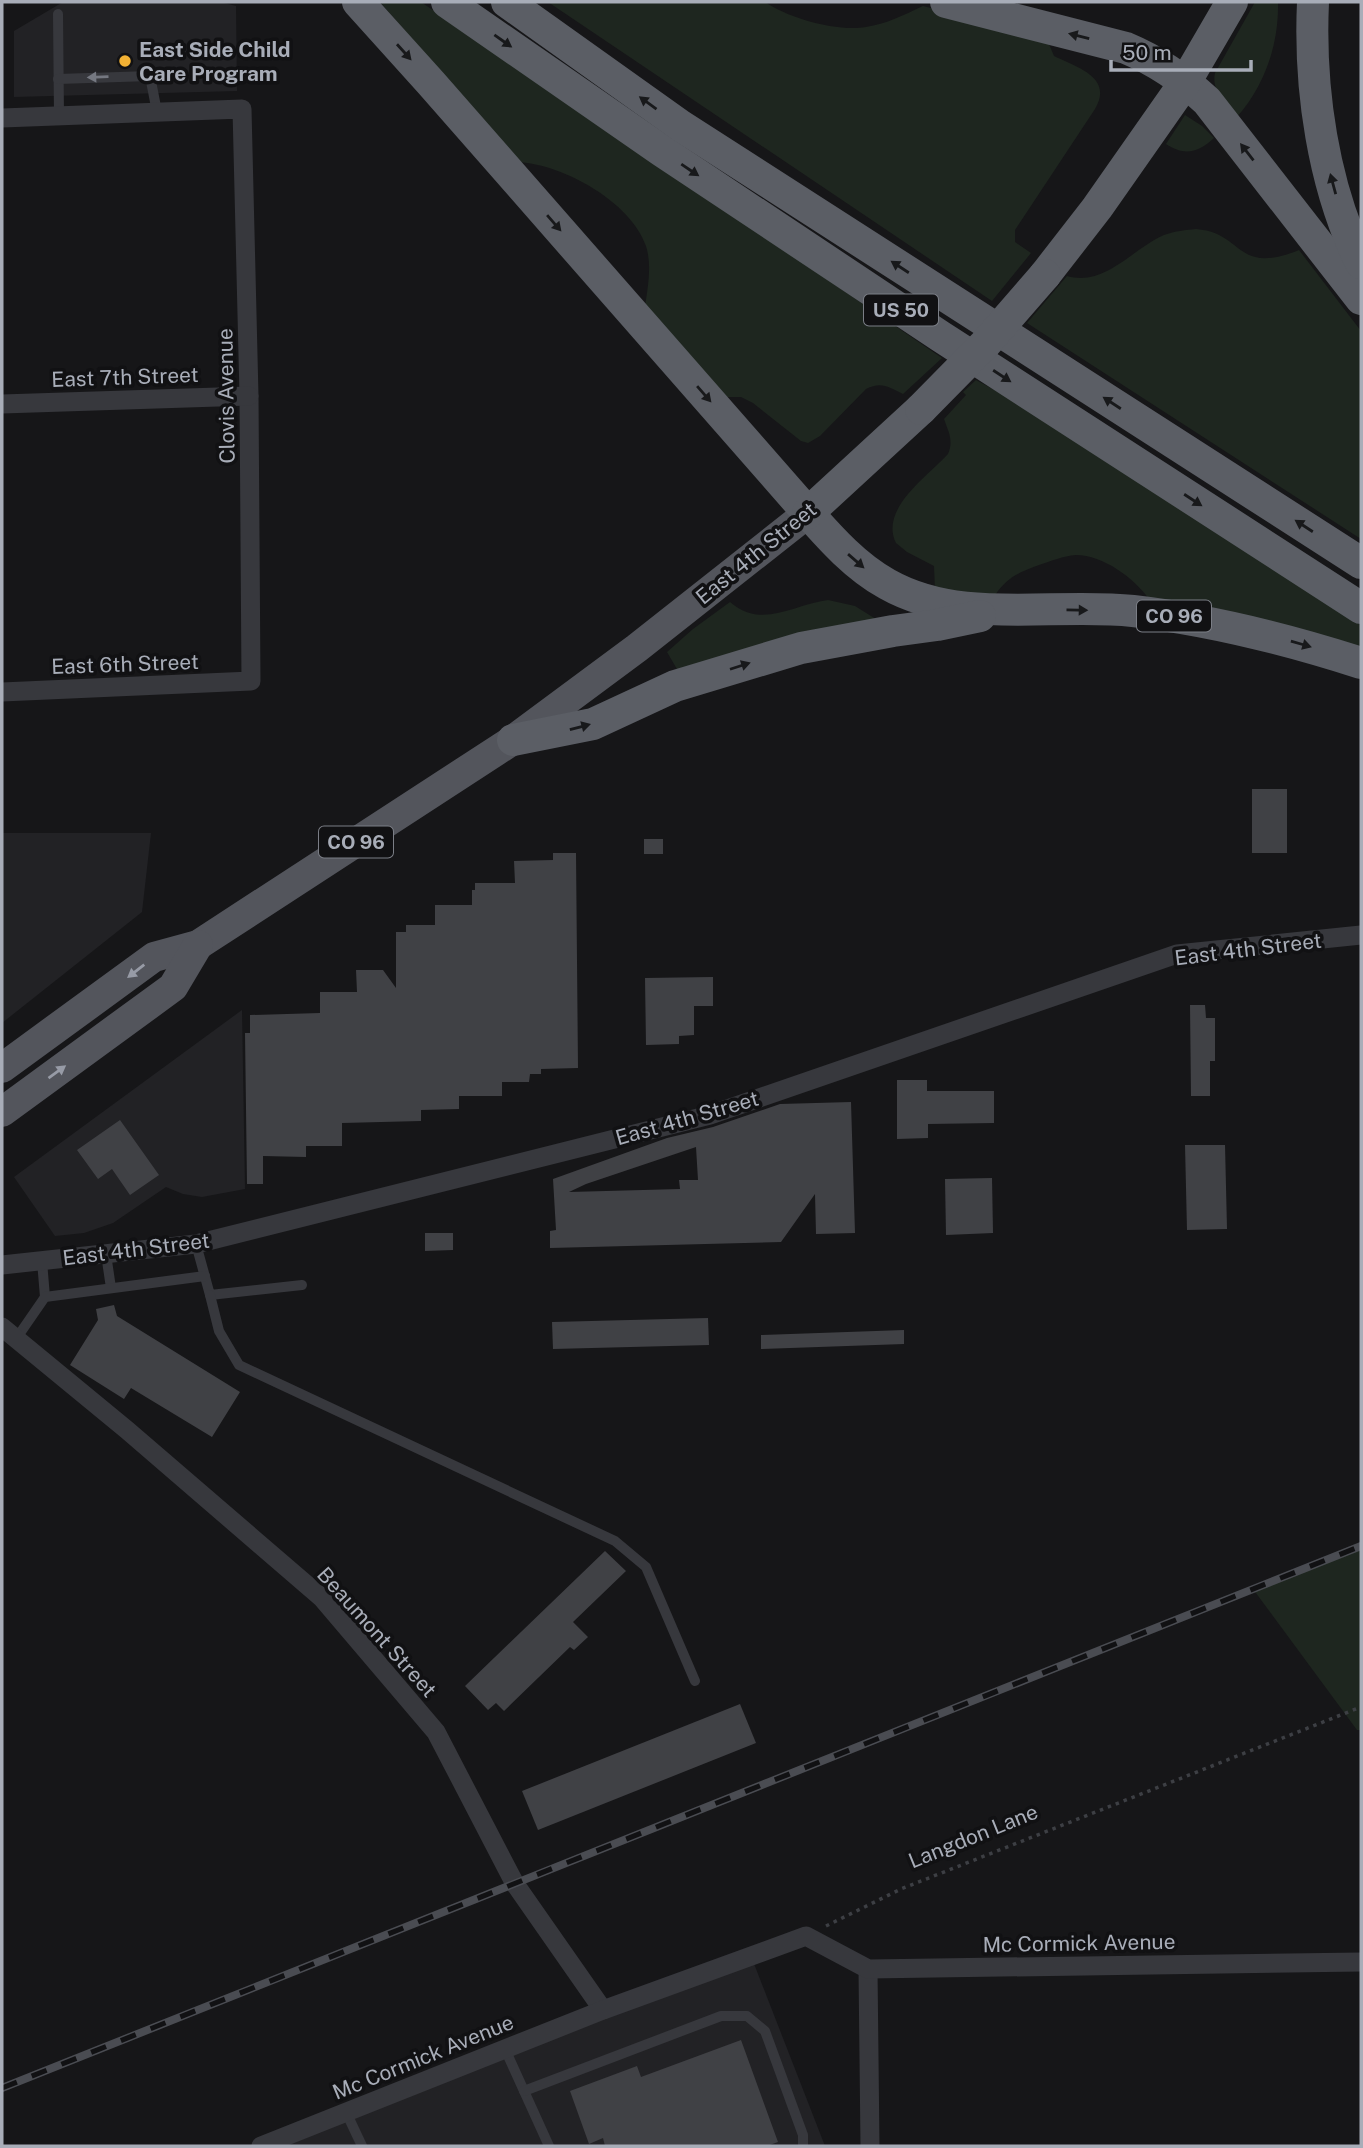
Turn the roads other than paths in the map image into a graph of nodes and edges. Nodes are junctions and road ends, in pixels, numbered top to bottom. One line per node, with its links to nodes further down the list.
1 (358, 2): 17 (highway, one-way to 17)
2 (447, 2): 19 (highway, US 50, one-way to 19)
3 (507, 2): 18 (highway, US 50, one-way to 3)
4 (946, 2): 9 (highway, one-way to 4)
5 (1232, 2): 9 (highway, East 4th Street)
6 (1313, 2): 13 (highway, one-way to 6)
7 (58, 14): 8 (lane)
8 (58, 79): 10 (lane, one-way to 8); 11 (lane)
9 (1186, 81): 14 (highway, one-way to 9); 17 (highway, East 4th Street / CO 96, bridge)
10 (157, 113): 11 (street); 15 (street, Clovis Avenue)
11 (59, 116): 12 (street)
12 (2, 118)
13 (1361, 263)
14 (1361, 299)
15 (249, 396): 16 (street, East 7th Street); 22 (street, Clovis Avenue)
16 (2, 404)
17 (808, 513): 20 (highway, one-way to 20); 24 (main road, East 4th Street / CO 96)
18 (1361, 563)
19 (1361, 608)
20 (1009, 609): 21 (highway, CO 96, one-way to 21); 24 (highway, CO 96, one-way to 20)
21 (1361, 663)
22 (251, 681): 23 (street, East 6th Street)
23 (2, 692)
24 (513, 740): 26 (main road, East 4th Street / CO 96)
25 (1361, 935): 29 (street, East 4th Street)
26 (198, 945): 27 (main road, East 4th Street / CO 96, one-way to 27); 28 (main road, East 4th Street / CO 96, one-way to 26)
27 (2, 1068)
28 (2, 1111)
29 (196, 1244): 30 (street, East 4th Street); 33 (lane)
30 (106, 1254): 31 (street, East 4th Street); 35 (lane)
31 (41, 1261): 32 (street, East 4th Street); 37 (lane)
32 (2, 1265)
33 (205, 1276): 35 (lane); 36 (lane)
34 (302, 1285): 36 (lane)
35 (111, 1288): 37 (lane)
36 (210, 1295): 39 (lane)
37 (46, 1297): 38 (lane)
38 (9, 1333): 42 (street, Beaumont Street)
39 (695, 1681)
40 (1361, 1962): 41 (street, Mc Cormick Avenue)
41 (868, 1969): 42 (street, Mc Cormick Avenue); 50 (street)
42 (603, 2010): 43 (street, Mc Cormick Avenue)
43 (505, 2049): 44 (lane); 45 (street, Mc Cormick Avenue)
44 (524, 2091): 48 (lane); 49 (lane)
45 (346, 2112): 46 (street, Mc Cormick Avenue); 47 (lane)
46 (261, 2146)
47 (362, 2146)
48 (549, 2146)
49 (803, 2146)
50 (870, 2146)

